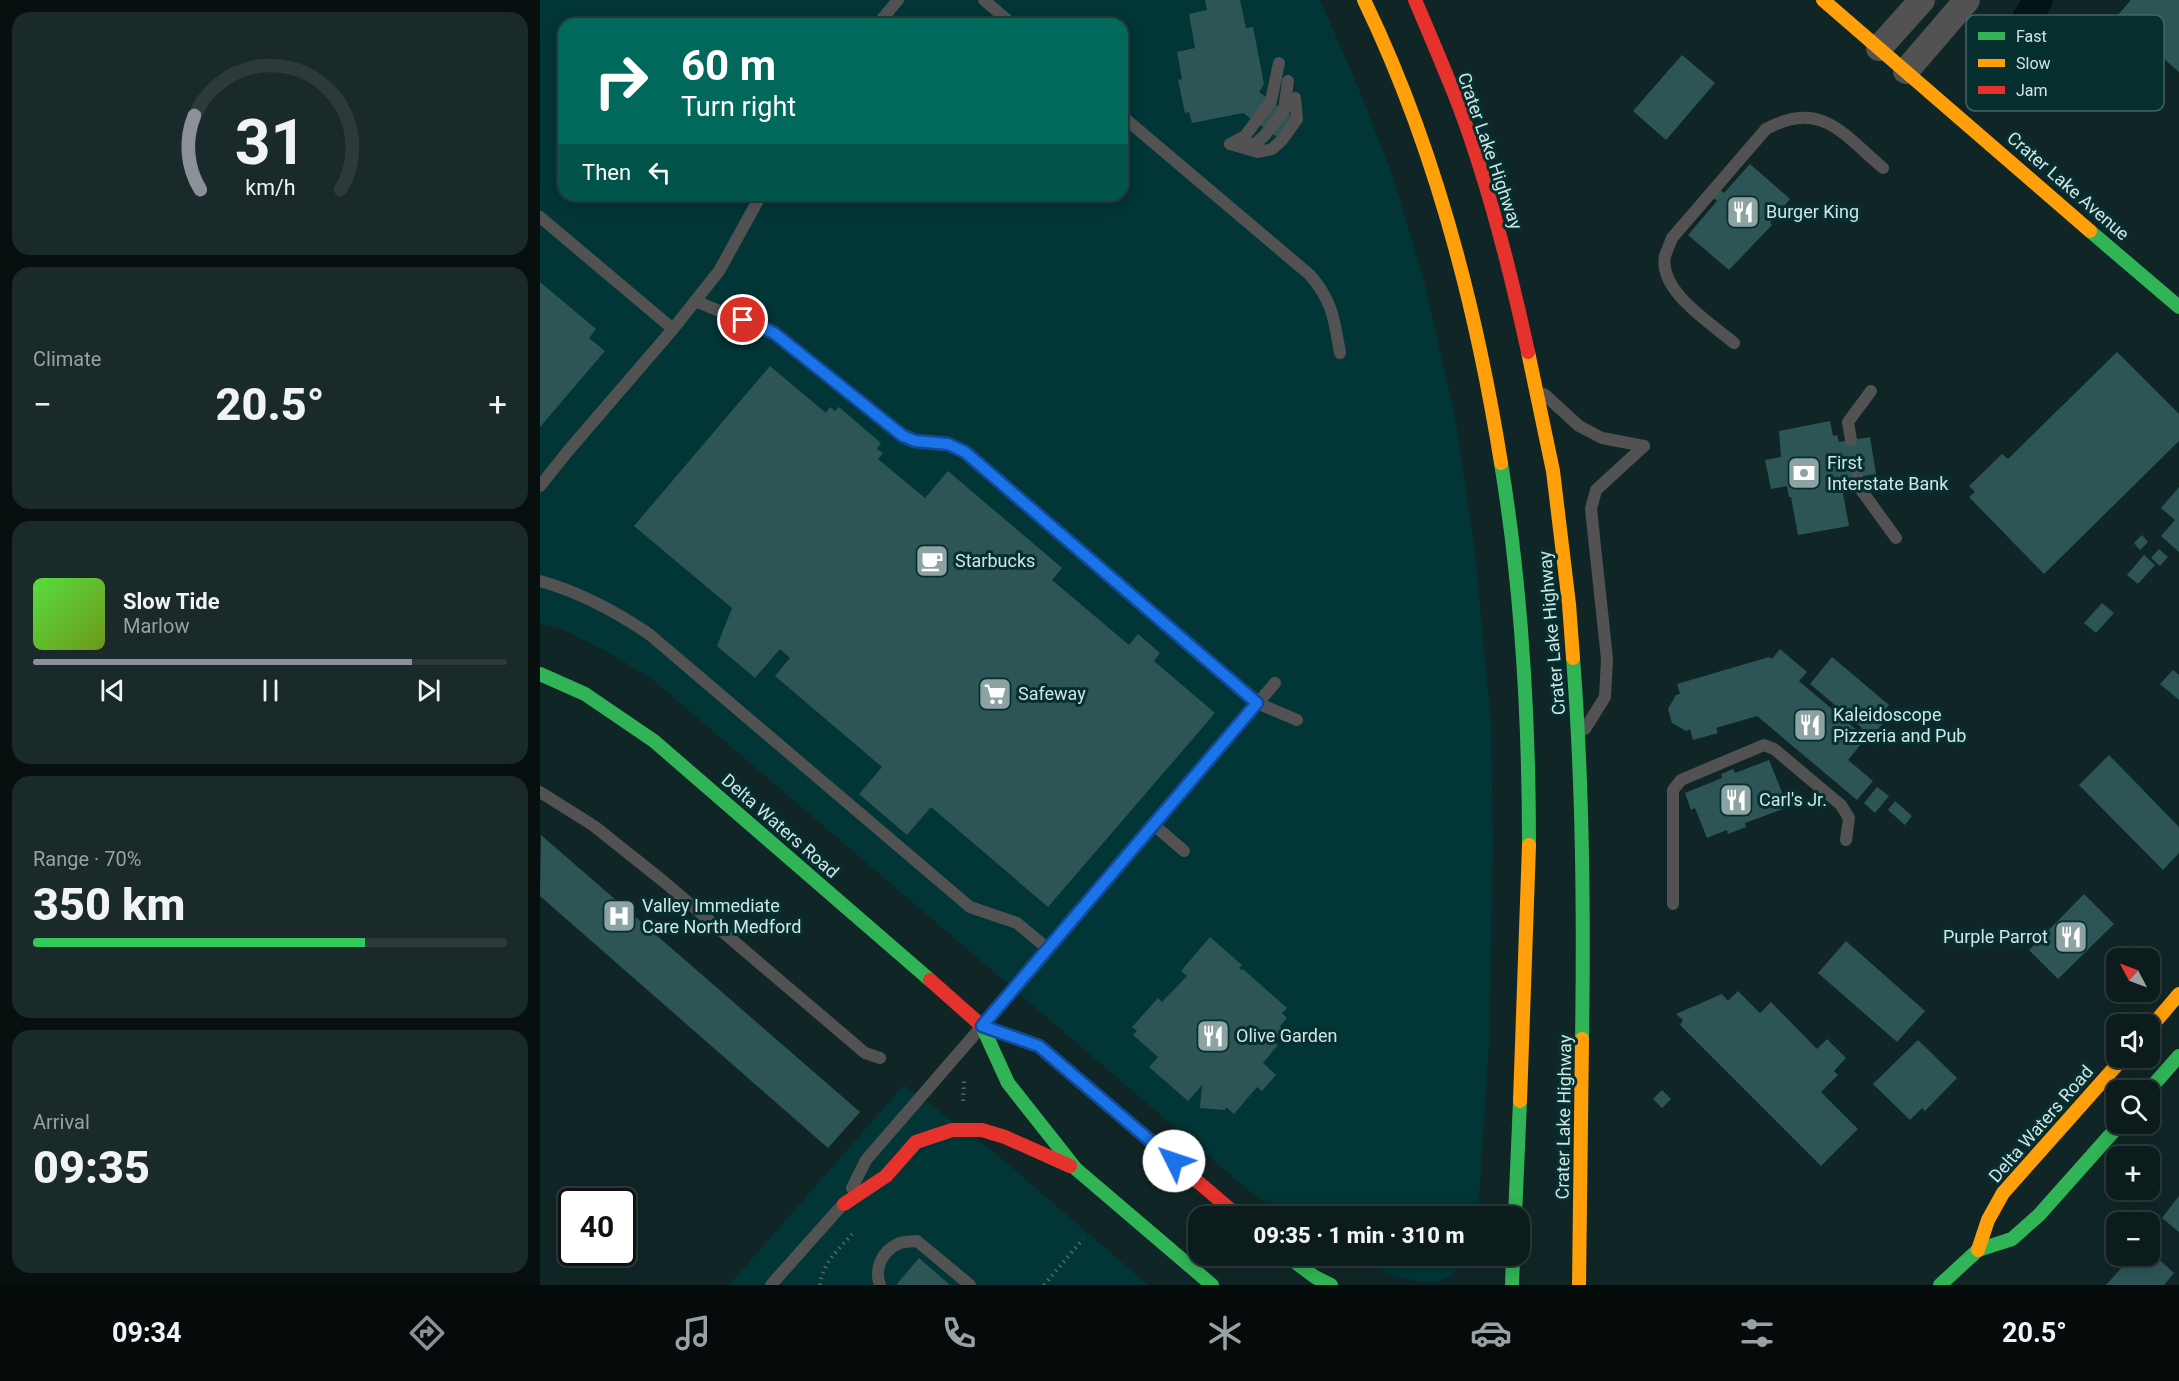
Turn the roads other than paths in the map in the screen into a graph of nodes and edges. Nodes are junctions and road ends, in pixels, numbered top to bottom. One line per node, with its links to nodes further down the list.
1 (898, 0): 8 (lane)
2 (984, 0): 9 (lane)
3 (1364, 0): 54 (main road, Crater Lake Highway)
4 (1415, 0): 25 (main road, Crater Lake Highway)
5 (1823, 0): 10 (main road, Crater Lake Avenue)
6 (1923, 0): 10 (street)
7 (1967, 0): 12 (street)
8 (883, 18)
9 (1005, 18)
10 (1879, 48): 12 (main road, Crater Lake Avenue)
11 (1279, 63): 16 (lane)
12 (1906, 70): 21 (main road, Crater Lake Avenue)
13 (1288, 81): 16 (lane)
14 (1295, 98): 16 (lane)
15 (1128, 121): 24 (lane)
16 (1230, 144)
17 (1883, 168): 23 (lane)
18 (758, 201): 20 (lane)
19 (540, 217): 22 (lane)
20 (695, 301): 22 (lane); 34 (lane)
21 (2179, 307)
22 (674, 329): 29 (lane)
23 (1734, 343)
24 (1340, 353)
25 (1536, 386): 36 (main road, Crater Lake Highway); 36 (lane)
26 (1871, 390): 27 (lane)
27 (1851, 440)
28 (1857, 477): 30 (lane)
29 (540, 486)
30 (1896, 538)
31 (540, 581): 42 (lane)
32 (540, 674): 45 (main road, Delta Waters Road)
33 (1275, 683): 34 (lane)
34 (1257, 703): 35 (lane); 38 (lane)
35 (1297, 720)
36 (1579, 738): 64 (main road, Crater Lake Highway)
37 (540, 792): 47 (lane)
38 (1154, 825): 40 (lane); 42 (lane)
39 (1846, 840): 41 (lane)
40 (1184, 851)
41 (1673, 904)
42 (1048, 949): 45 (lane)
43 (2179, 994): 44 (main road)
44 (2160, 1016)
45 (982, 1026): 51 (main road, Delta Waters Road); 52 (lane); 53 (main road, Delta Waters Road)
46 (2179, 1056): 49 (main road)
47 (880, 1058)
48 (2114, 1068): 55 (main road, Delta Waters Road)
49 (2158, 1080)
50 (2111, 1134): 55 (main road, Delta Waters Road)
51 (1076, 1169): 52 (main road); 61 (main road, Delta Waters Road)
52 (844, 1204): 58 (lane)
53 (1226, 1206)
54 (1515, 1206)
55 (1978, 1250): 65 (main road, Delta Waters Road)
56 (1300, 1266): 62 (main road)
57 (1513, 1266): 63 (main road)
58 (771, 1285)
59 (880, 1285): 60 (lane)
60 (970, 1285)
61 (1212, 1285)
62 (1331, 1285)
63 (1512, 1285)
64 (1579, 1285)
65 (1940, 1285)

